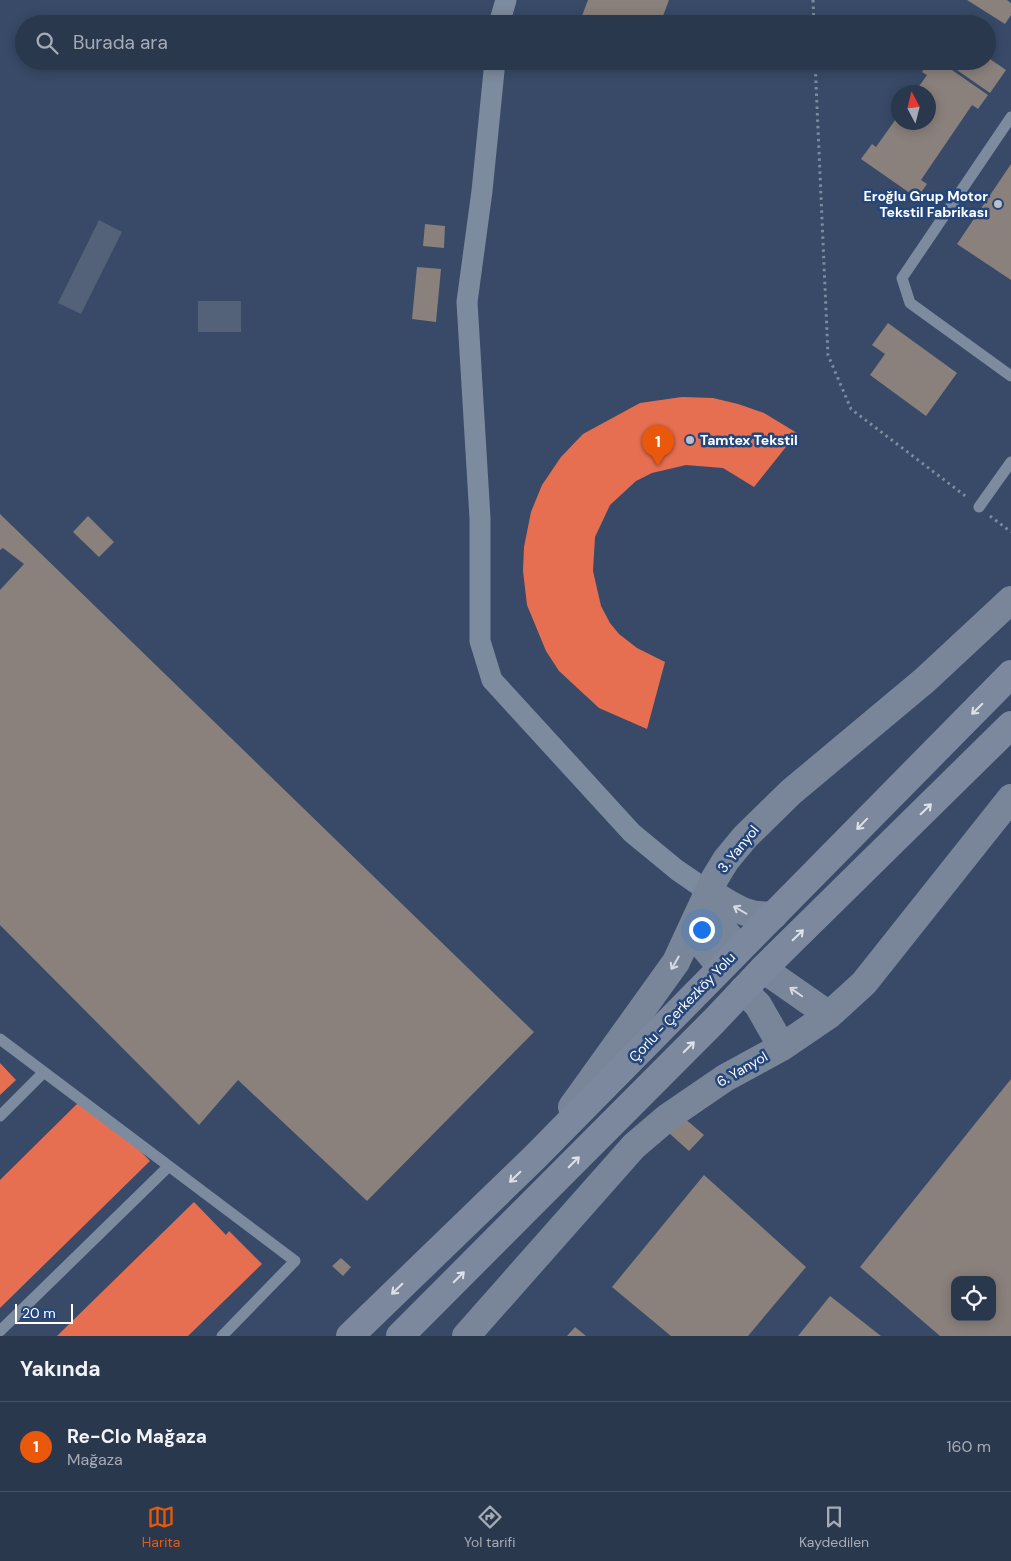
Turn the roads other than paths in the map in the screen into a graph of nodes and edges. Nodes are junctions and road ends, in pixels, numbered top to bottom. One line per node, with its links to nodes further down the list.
1 (506, 0): 2 (street)
2 (502, 15)
3 (494, 70): 12 (street)
4 (1011, 117): 5 (lane)
5 (1011, 376)
6 (1011, 462): 7 (lane)
7 (979, 507)
8 (1011, 600): 12 (main road, 3. Yanyol)
9 (1011, 674): 13 (main road, Çorlu - Çerkezköy Yolu, one-way to 13)
10 (1011, 725): 16 (main road, one-way to 10)
11 (1011, 798): 18 (main road, 6. Yanyol)
12 (710, 892): 13 (main road, one-way to 12); 14 (main road, 3. Yanyol); 15 (main road)
13 (774, 915): 15 (main road, Çorlu - Çerkezköy Yolu)
14 (696, 919): 15 (main road); 23 (main road, 3. Yanyol, one-way to 23)
15 (730, 958): 16 (main road); 17 (main road); 23 (main road, Çorlu - Çerkezköy Yolu)
16 (763, 969): 17 (main road); 18 (main road, one-way to 16)
17 (743, 990): 20 (main road); 28 (main road, one-way to 17)
18 (829, 1015): 20 (main road, 6. Yanyol)
19 (0, 1039): 21 (lane)
20 (782, 1046): 29 (main road, 6. Yanyol)
21 (44, 1072): 22 (lane); 24 (lane)
22 (0, 1116)
23 (535, 1157): 27 (main road, Çorlu - Çerkezköy Yolu, one-way to 27)
24 (169, 1166): 25 (lane); 26 (lane)
25 (0, 1331)
26 (222, 1336)
27 (350, 1336)
28 (400, 1336)
29 (466, 1336)

